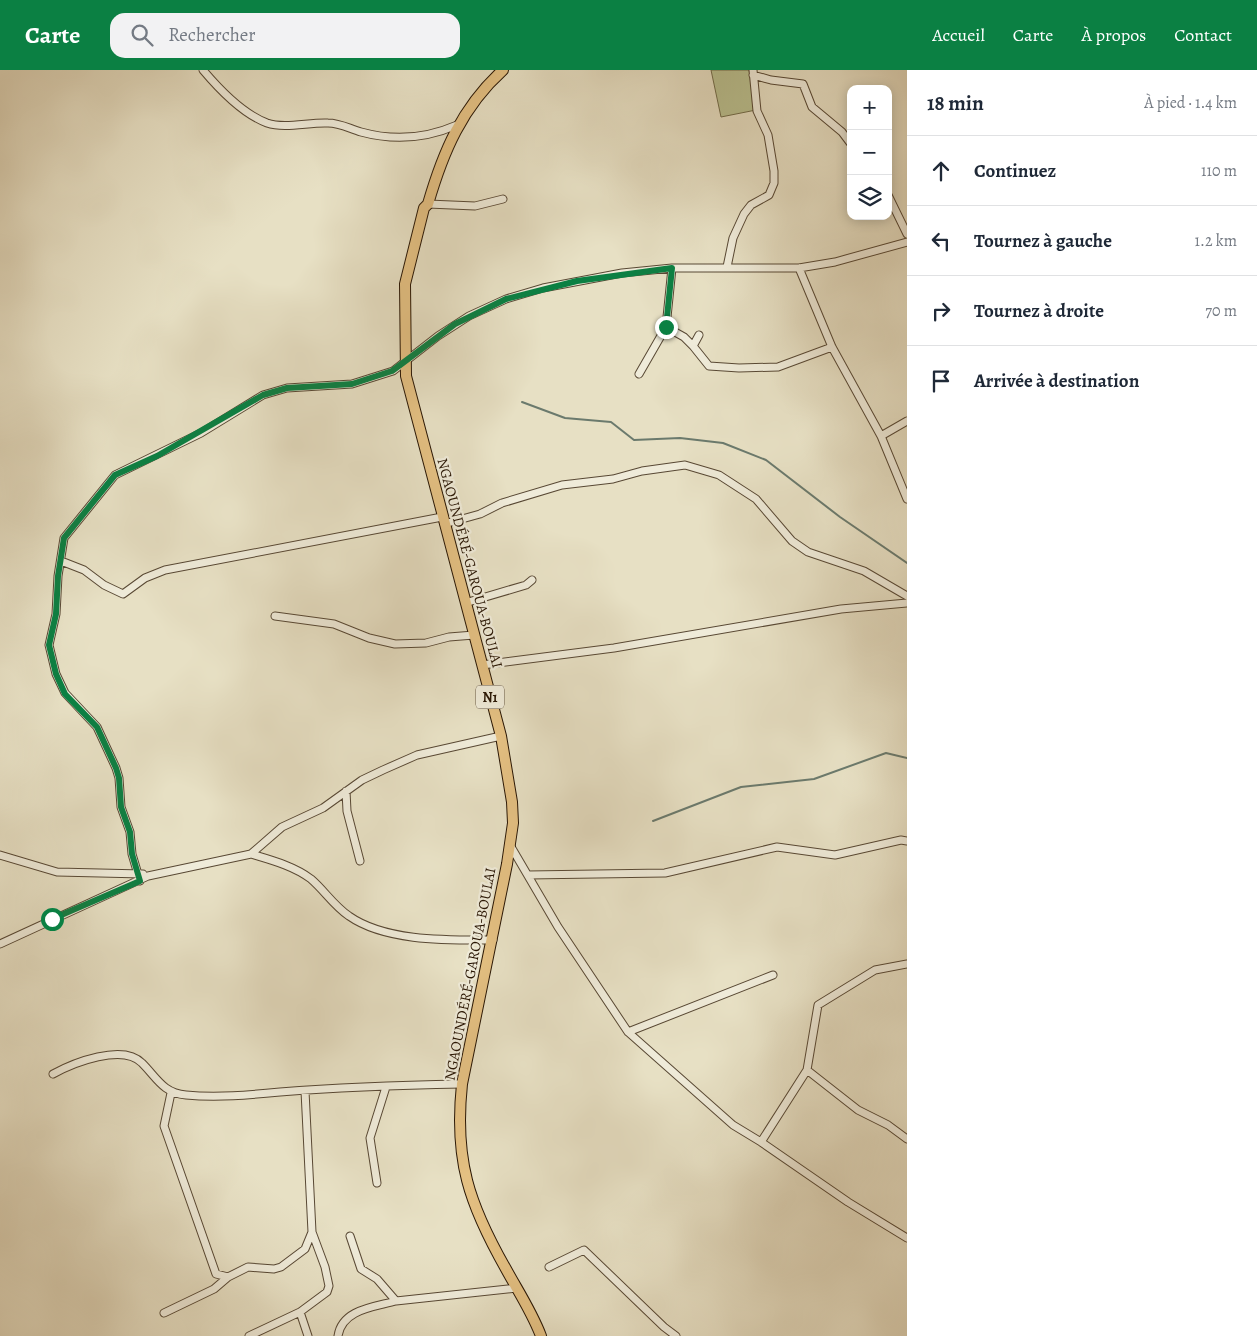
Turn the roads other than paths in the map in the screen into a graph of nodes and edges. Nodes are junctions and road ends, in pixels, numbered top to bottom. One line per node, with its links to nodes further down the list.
1 (203, 70): 4 (street)
2 (503, 70): 4 (highway, NGAOUNDÉRÉ-GAROUA-BOULAI / N1)
3 (753, 72): 5 (street); 11 (street)
4 (457, 125): 8 (highway, NGAOUNDÉRÉ-GAROUA-BOULAI / N1)
5 (847, 139)
6 (503, 199): 8 (street)
7 (892, 203): 9 (street)
8 (428, 204): 18 (highway, NGAOUNDÉRÉ-GAROUA-BOULAI / N1)
9 (907, 234)
10 (907, 242): 13 (street)
11 (727, 267): 12 (street); 13 (street)
12 (672, 268): 14 (street); 18 (street)
13 (799, 268): 17 (street)
14 (666, 327): 16 (street); 19 (street)
15 (700, 335): 16 (street)
16 (693, 346): 17 (street)
17 (832, 347): 21 (street)
18 (404, 363): 23 (highway, NGAOUNDÉRÉ-GAROUA-BOULAI / N1); 24 (street)
19 (639, 374)
20 (907, 421): 21 (street)
21 (881, 436): 22 (street)
22 (907, 499)
23 (443, 520): 24 (street); 26 (street); 27 (highway, NGAOUNDÉRÉ-GAROUA-BOULAI / N1)
24 (61, 561): 39 (street)
25 (532, 580): 27 (street)
26 (907, 601): 30 (street)
27 (466, 603): 29 (highway, NGAOUNDÉRÉ-GAROUA-BOULAI / N1)
28 (275, 616): 29 (street)
29 (474, 635): 30 (highway, NGAOUNDÉRÉ-GAROUA-BOULAI / N1)
30 (482, 665): 31 (highway, NGAOUNDÉRÉ-GAROUA-BOULAI / N1)
31 (501, 736): 32 (street); 34 (highway, NGAOUNDÉRÉ-GAROUA-BOULAI / N1)
32 (346, 791): 35 (street); 37 (street)
33 (907, 841): 38 (street)
34 (510, 845): 38 (street); 40 (highway, NGAOUNDÉRÉ-GAROUA-BOULAI / N1)
35 (251, 854): 39 (street); 40 (street)
36 (0, 855): 39 (street)
37 (360, 860)
38 (528, 875): 44 (street)
39 (140, 877): 41 (street)
40 (493, 940): 47 (highway, NGAOUNDÉRÉ-GAROUA-BOULAI / N1)
41 (0, 944)
42 (907, 964): 45 (street)
43 (773, 975): 44 (street)
44 (628, 1032): 52 (street)
45 (807, 1070): 51 (street); 52 (street)
46 (53, 1074): 50 (street)
47 (462, 1084): 48 (street); 59 (highway, NGAOUNDÉRÉ-GAROUA-BOULAI / N1)
48 (386, 1087): 49 (street); 53 (street)
49 (305, 1091): 50 (street); 54 (street)
50 (171, 1093): 58 (street)
51 (907, 1139)
52 (761, 1142): 56 (street)
53 (377, 1183)
54 (312, 1232): 58 (street); 61 (street)
55 (350, 1236): 60 (street)
56 (907, 1238)
57 (549, 1267): 67 (street)
58 (228, 1277): 62 (street)
59 (516, 1288): 60 (street); 66 (highway, NGAOUNDÉRÉ-GAROUA-BOULAI / N1)
60 (396, 1301): 65 (street)
61 (300, 1312): 63 (street); 64 (street)
62 (164, 1313)
63 (249, 1336)
64 (308, 1336)
65 (338, 1336)
66 (541, 1336)
67 (676, 1336)

